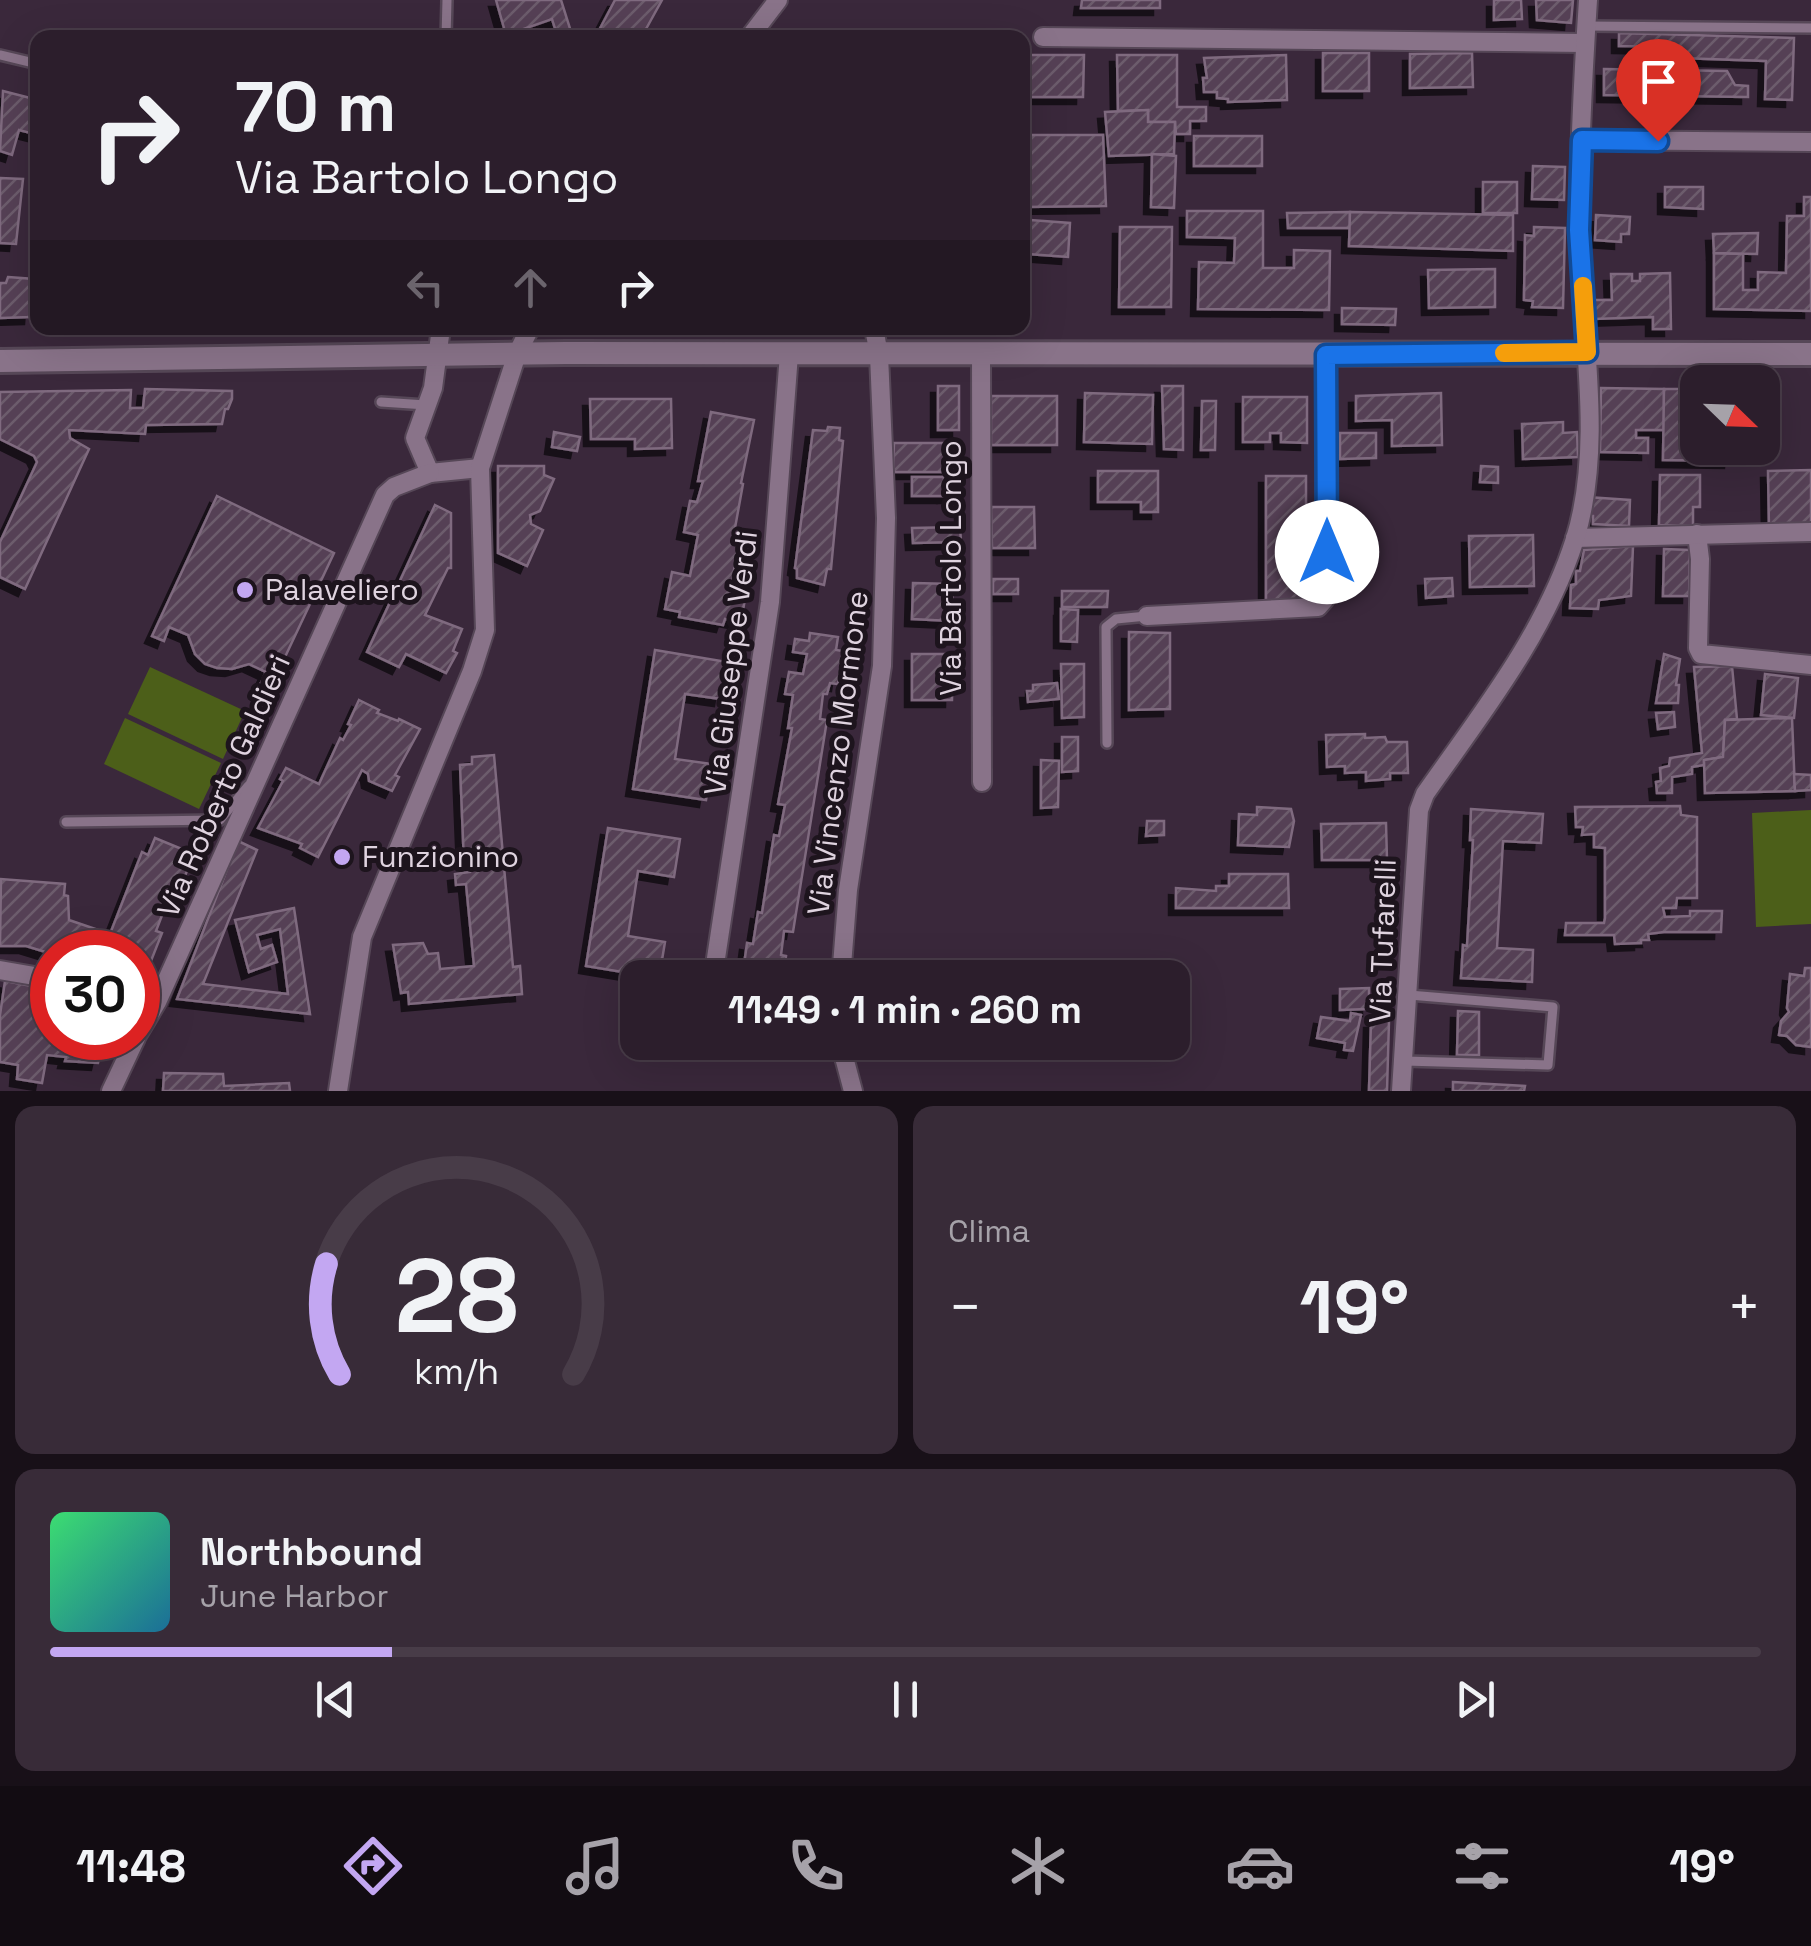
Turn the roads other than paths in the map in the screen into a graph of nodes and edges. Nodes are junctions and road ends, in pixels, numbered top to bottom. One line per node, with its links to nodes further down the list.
1 (447, 0): 5 (lane)
2 (778, 0): 6 (street)
3 (1588, 0): 7 (street)
4 (1811, 28): 7 (lane)
5 (446, 30)
6 (756, 30)
7 (1584, 34): 8 (street); 11 (street)
8 (1043, 37)
9 (0, 54): 10 (lane)
10 (30, 62)
11 (1582, 140): 12 (street); 16 (street)
12 (1811, 142)
13 (440, 335): 21 (street)
14 (526, 335): 17 (street)
15 (875, 335): 22 (street, Via Vincenzo Mormone)
16 (1587, 352): 20 (street); 23 (street); 31 (street)
17 (516, 354): 18 (street); 21 (street); 27 (street)
18 (789, 354): 22 (street); 38 (street, Via Giuseppe Verdi)
19 (981, 354): 22 (street); 23 (street); 36 (street, Via Bartolo Longo)
20 (1811, 354)
21 (438, 355): 24 (street); 26 (street)
22 (879, 355): 39 (street, Via Vincenzo Mormone)
23 (1326, 355): 32 (street)
24 (0, 361)
25 (381, 402): 26 (lane)
26 (426, 405): 28 (street)
27 (480, 468): 28 (street); 48 (street)
28 (430, 473): 35 (street, Via Roberto Galdieri)
29 (1811, 532): 30 (street)
30 (1697, 534): 31 (street); 33 (street)
31 (1575, 538): 43 (street, Via Tufarelli)
32 (1147, 616): 34 (lane)
33 (1811, 666)
34 (1106, 742)
35 (263, 768): 37 (lane); 42 (street, Via Roberto Galdieri)
36 (982, 782)
37 (66, 822)
38 (716, 960)
39 (842, 960)
40 (0, 970): 41 (street)
41 (30, 975)
42 (160, 995)
43 (1409, 995): 46 (street, Via Tufarelli); 46 (lane)
44 (126, 1060): 47 (street, Via Roberto Galdieri)
45 (845, 1060): 49 (street)
46 (1405, 1060): 50 (street, Via Tufarelli)
47 (111, 1091)
48 (338, 1091)
49 (854, 1091)
50 (1401, 1091)

